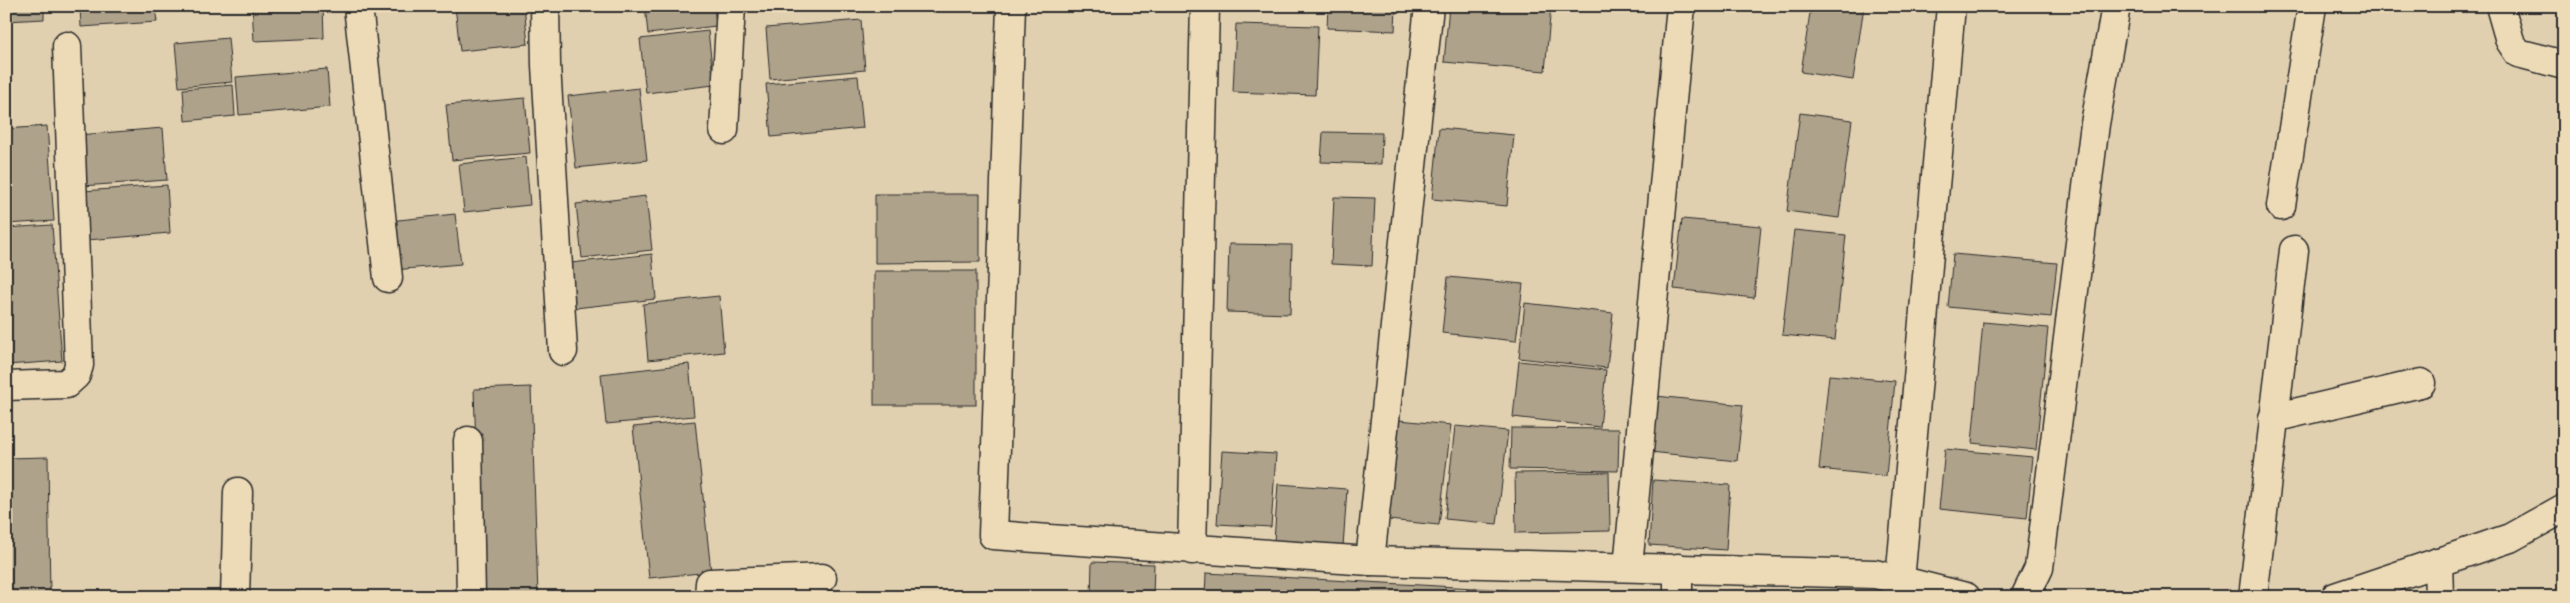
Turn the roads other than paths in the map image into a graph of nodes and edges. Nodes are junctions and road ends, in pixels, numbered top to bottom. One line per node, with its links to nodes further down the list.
1 (358, 6): 17 (street)
2 (545, 6): 18 (street)
3 (731, 6): 14 (street)
4 (1011, 6): 25 (street)
5 (1205, 6): 25 (street)
6 (1428, 6): 26 (street)
7 (1681, 6): 28 (street)
8 (1951, 6): 31 (street)
9 (2116, 6): 37 (street)
10 (2312, 6): 15 (street)
11 (2500, 6): 13 (street)
12 (68, 46): 20 (street)
13 (2564, 65)
14 (724, 130)
15 (2281, 206)
16 (2294, 250): 21 (street)
17 (388, 278)
18 (563, 352)
19 (2421, 383): 21 (street)
20 (6, 386)
21 (2274, 418): 38 (street)
22 (468, 441): 33 (street)
23 (238, 492): 32 (street)
24 (2564, 508): 27 (street)
25 (1192, 550): 26 (street)
26 (1370, 561): 28 (street)
27 (2438, 562): 39 (street); 40 (street)
28 (1628, 566): 29 (street)
29 (1678, 568): 31 (street); 35 (street)
30 (822, 578): 34 (street)
31 (1915, 588): 36 (street)
32 (236, 597)
33 (471, 597)
34 (709, 597)
35 (1678, 597)
36 (1966, 597)
37 (2025, 597)
38 (2253, 597)
39 (2335, 597)
40 (2438, 597)

